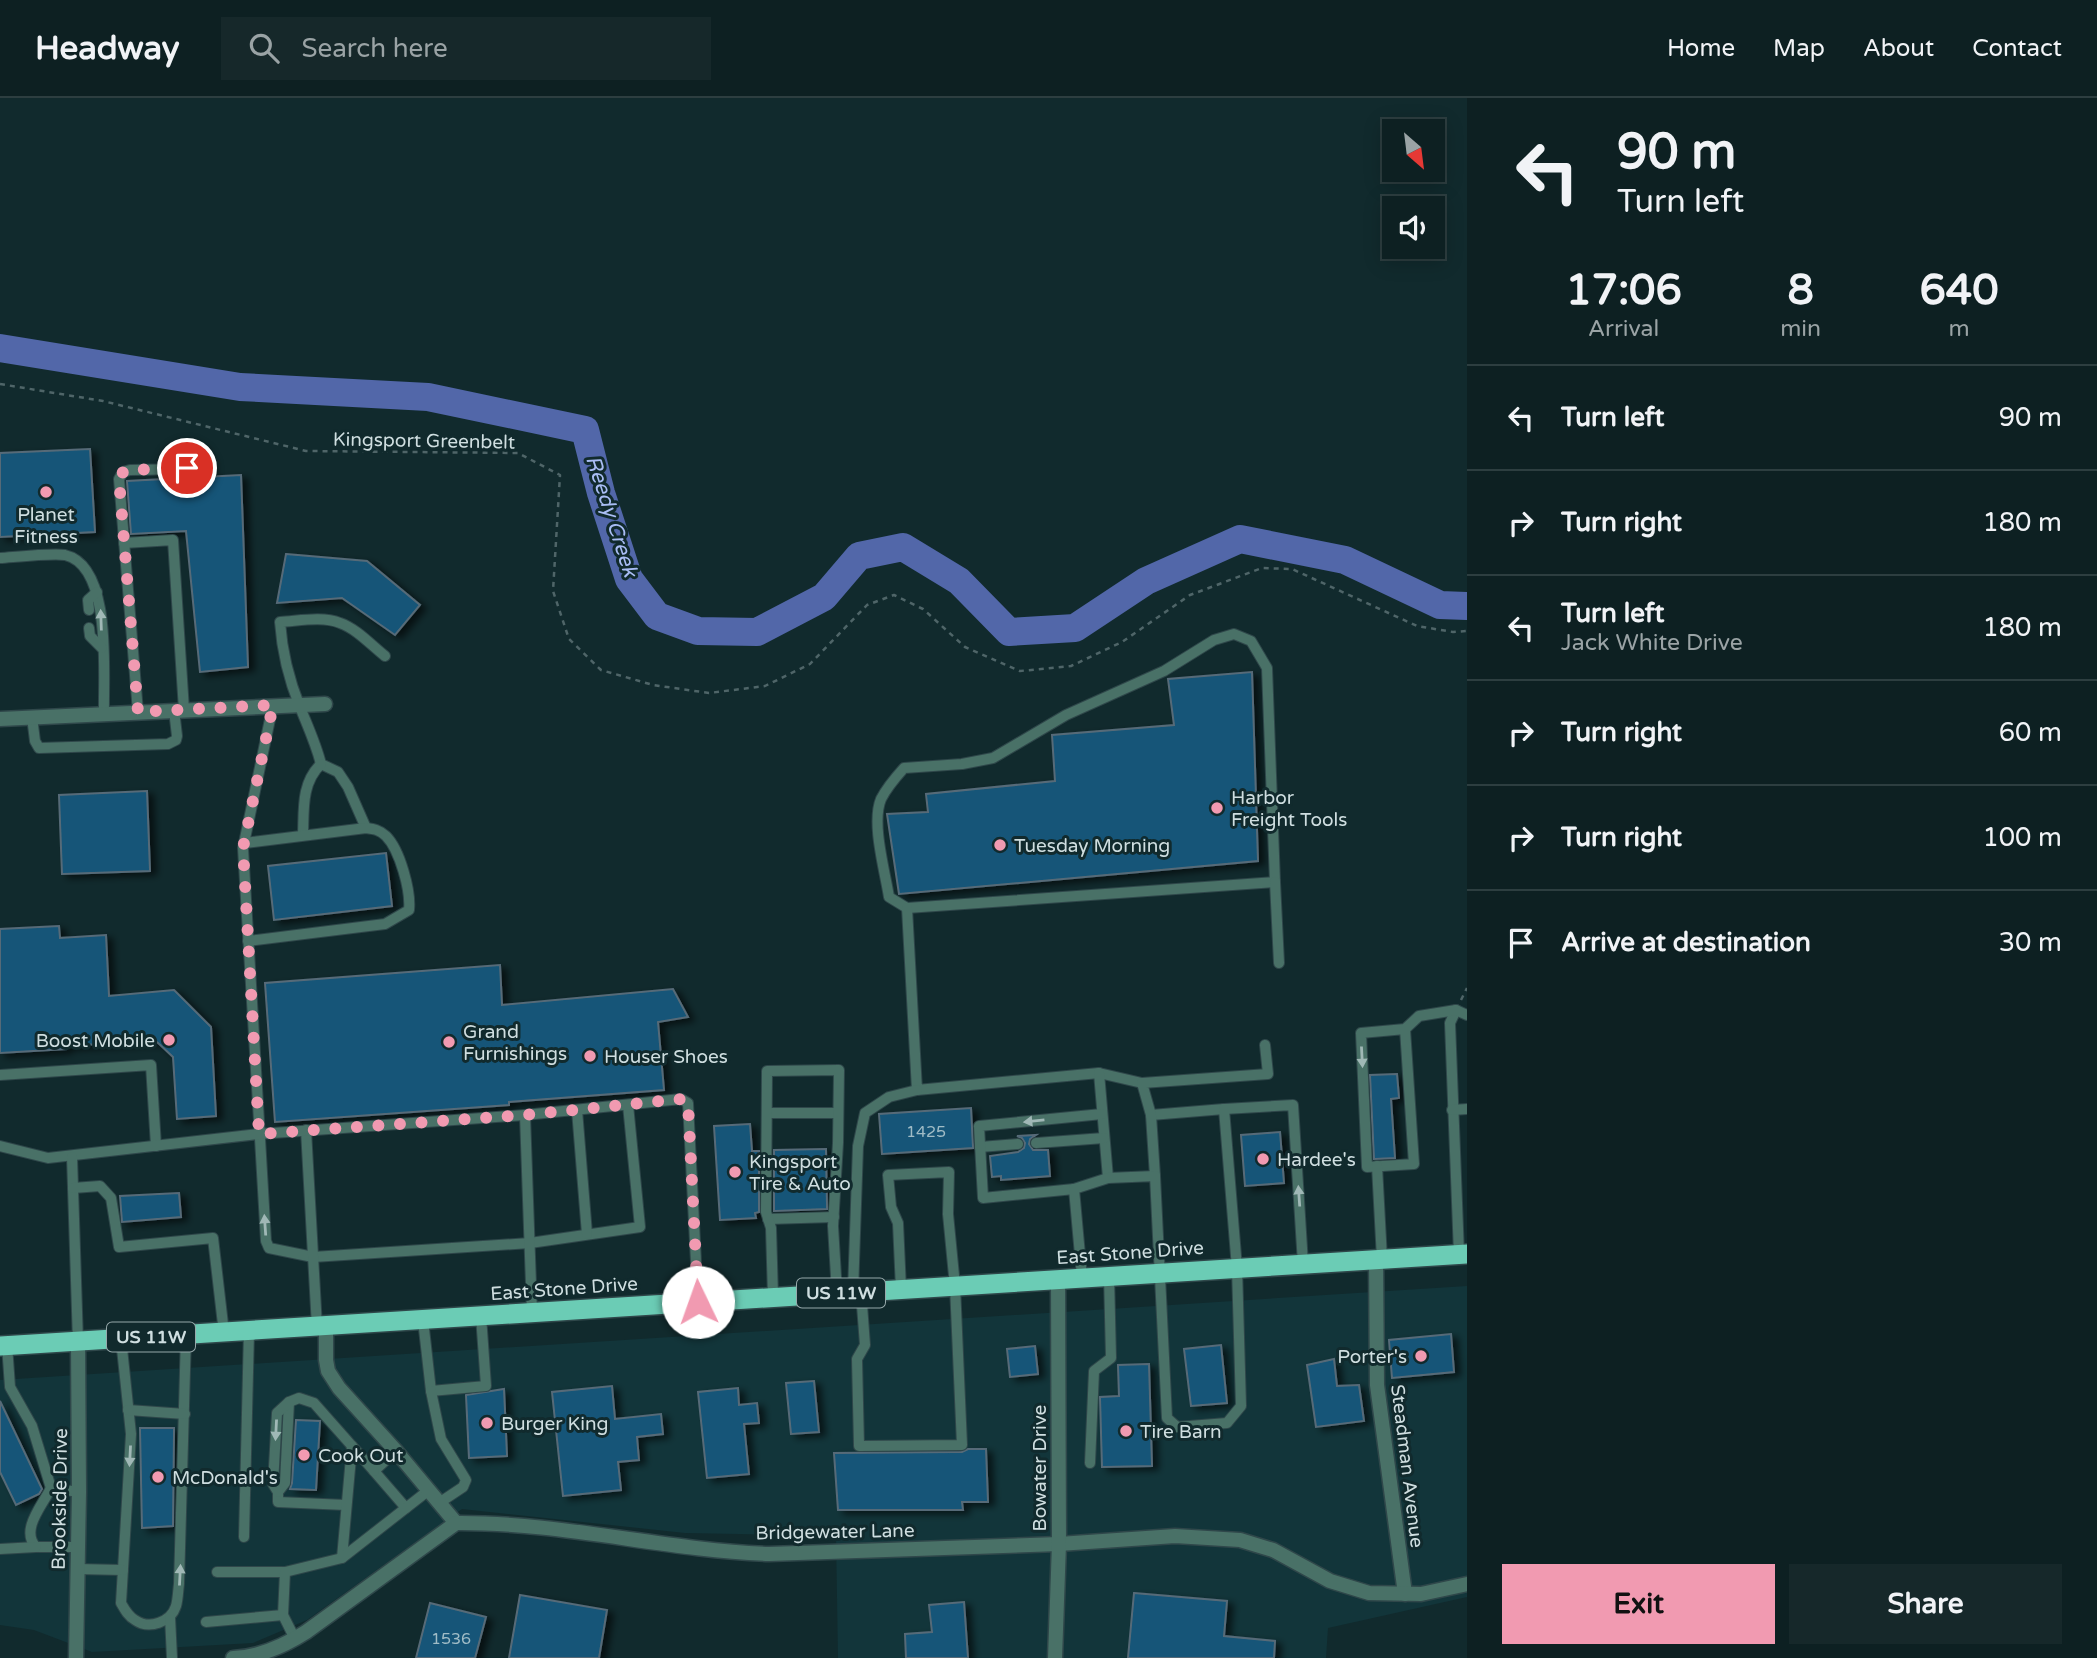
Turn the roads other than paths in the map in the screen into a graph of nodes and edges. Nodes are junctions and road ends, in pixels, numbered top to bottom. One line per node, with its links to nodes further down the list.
1 (187, 468): 2 (lane)
2 (124, 543): 12 (lane); 13 (lane)
3 (0, 558): 4 (lane)
4 (97, 592): 5 (lane); 7 (lane, one-way to 4)
5 (89, 610)
6 (89, 628): 7 (lane)
7 (102, 648): 14 (lane)
8 (385, 656): 11 (lane)
9 (326, 704): 11 (street)
10 (273, 705): 11 (street); 12 (street); 20 (lane)
11 (299, 705): 17 (lane)
12 (179, 710): 13 (street); 15 (lane)
13 (138, 712): 14 (street)
14 (104, 713): 15 (street)
15 (32, 717): 16 (street)
16 (0, 719)
17 (321, 765): 18 (lane); 19 (lane)
18 (366, 828): 19 (lane); 23 (lane)
19 (303, 835): 20 (lane)
20 (245, 843): 23 (lane)
21 (1275, 882): 22 (lane); 22 (lane); 24 (lane)
22 (907, 908): 32 (lane)
23 (248, 941): 44 (lane)
24 (1279, 963)
25 (1456, 1010): 26 (lane); 27 (lane); 37 (lane)
26 (1467, 1015)
27 (1405, 1029): 52 (lane); 52 (lane, one-way to 52)
28 (1265, 1045): 31 (lane)
29 (1099, 1073): 31 (lane); 32 (lane); 40 (lane)
30 (0, 1075): 49 (lane)
31 (1142, 1083): 42 (lane)
32 (917, 1090): 72 (lane)
33 (628, 1105): 36 (lane); 59 (lane); 74 (lane)
34 (1224, 1109): 42 (lane); 64 (lane, one-way to 34); 65 (lane)
35 (1467, 1109): 37 (lane)
36 (577, 1110): 41 (lane); 59 (lane)
37 (1451, 1110): 61 (lane)
38 (767, 1113): 39 (lane); 39 (lane); 58 (lane)
39 (838, 1113): 57 (lane)
40 (1102, 1114): 45 (lane); 50 (lane, one-way to 50)
41 (525, 1115): 43 (lane); 60 (lane)
42 (1151, 1115): 53 (lane)
43 (306, 1130): 44 (lane); 62 (lane)
44 (259, 1134): 49 (lane); 62 (lane, one-way to 44)
45 (1104, 1138): 46 (lane); 54 (lane)
46 (1036, 1143)
47 (1018, 1144): 50 (lane)
48 (0, 1146): 51 (lane)
49 (156, 1146): 51 (lane)
50 (980, 1147): 56 (lane)
51 (72, 1157): 55 (lane)
52 (1377, 1166): 63 (lane)
53 (1155, 1176): 54 (lane); 66 (lane)
54 (1108, 1178): 56 (lane)
55 (73, 1188): 80 (lane); 83 (lane)
56 (1074, 1189): 68 (lane)
57 (834, 1216): 58 (lane); 72 (lane)
58 (768, 1219): 73 (lane)
59 (587, 1234): 60 (lane)
60 (530, 1243): 62 (lane); 75 (lane)
61 (1463, 1254): 63 (highway, East Stone Drive / US 11W)
62 (313, 1257): 78 (lane)
63 (1379, 1259): 64 (highway, East Stone Drive / US 11W); 110 (street, Steadman Avenue)
64 (1303, 1264): 65 (highway, East Stone Drive / US 11W)
65 (1237, 1268): 66 (highway, East Stone Drive / US 11W); 66 (lane)
66 (1158, 1273): 67 (highway, East Stone Drive / US 11W)
67 (1110, 1276): 68 (highway, East Stone Drive / US 11W); 90 (lane)
68 (1082, 1278): 69 (highway, East Stone Drive / US 11W)
69 (1058, 1279): 70 (highway, East Stone Drive / US 11W); 100 (street, Bowater Drive)
70 (955, 1286): 71 (highway, East Stone Drive / US 11W); 71 (lane); 72 (lane)
71 (901, 1289): 72 (highway, East Stone Drive / US 11W)
72 (850, 1292): 73 (highway, East Stone Drive / US 11W)
73 (773, 1297): 74 (highway, East Stone Drive / US 11W)
74 (698, 1302): 75 (highway, East Stone Drive / US 11W)
75 (532, 1313): 76 (highway, East Stone Drive / US 11W)
76 (481, 1316): 77 (highway, East Stone Drive / US 11W); 85 (lane)
77 (423, 1320): 78 (highway, East Stone Drive / US 11W); 85 (lane)
78 (321, 1326): 79 (highway, East Stone Drive / US 11W); 89 (street)
79 (249, 1331): 80 (highway, East Stone Drive / US 11W); 99 (lane)
80 (224, 1332): 81 (highway, East Stone Drive / US 11W)
81 (186, 1335): 82 (highway, East Stone Drive / US 11W); 87 (lane)
82 (121, 1339): 83 (highway, East Stone Drive / US 11W); 86 (lane)
83 (78, 1342): 84 (highway, East Stone Drive / US 11W); 94 (street, Brookside Drive)
84 (3, 1346): 92 (lane)
85 (431, 1391): 95 (lane)
86 (128, 1410): 87 (lane); 106 (lane, one-way to 106)
87 (185, 1413): 112 (lane, one-way to 87)
88 (352, 1446): 91 (lane); 96 (lane); 96 (lane, one-way to 96)
89 (396, 1451): 91 (lane); 93 (street)
90 (1090, 1463)
91 (374, 1471): 97 (lane)
92 (51, 1489): 94 (lane); 101 (lane)
93 (429, 1490): 95 (street); 97 (lane)
94 (79, 1492): 102 (street, Brookside Drive)
95 (439, 1503): 98 (street)
96 (346, 1505): 104 (lane)
97 (406, 1508): 104 (lane)
98 (456, 1523): 100 (street, Bridgewater Lane); 114 (street)
99 (244, 1537)
100 (1059, 1544): 110 (street, Bridgewater Lane); 118 (street, Bowater Drive)
101 (36, 1547): 102 (lane); 103 (lane)
102 (78, 1548): 105 (street, Brookside Drive)
103 (0, 1549)
104 (342, 1558): 108 (lane)
105 (77, 1569): 106 (lane); 115 (street, Brookside Drive)
106 (123, 1570): 112 (lane)
107 (217, 1572): 108 (lane)
108 (285, 1572): 111 (lane)
109 (1467, 1584): 110 (street, Bridgewater Lane)
110 (1405, 1594)
111 (283, 1615): 113 (lane); 114 (lane)
112 (170, 1617): 116 (lane)
113 (206, 1622)
114 (295, 1639): 117 (street)
115 (76, 1658)
116 (172, 1658)
117 (233, 1658)
118 (1055, 1658)

